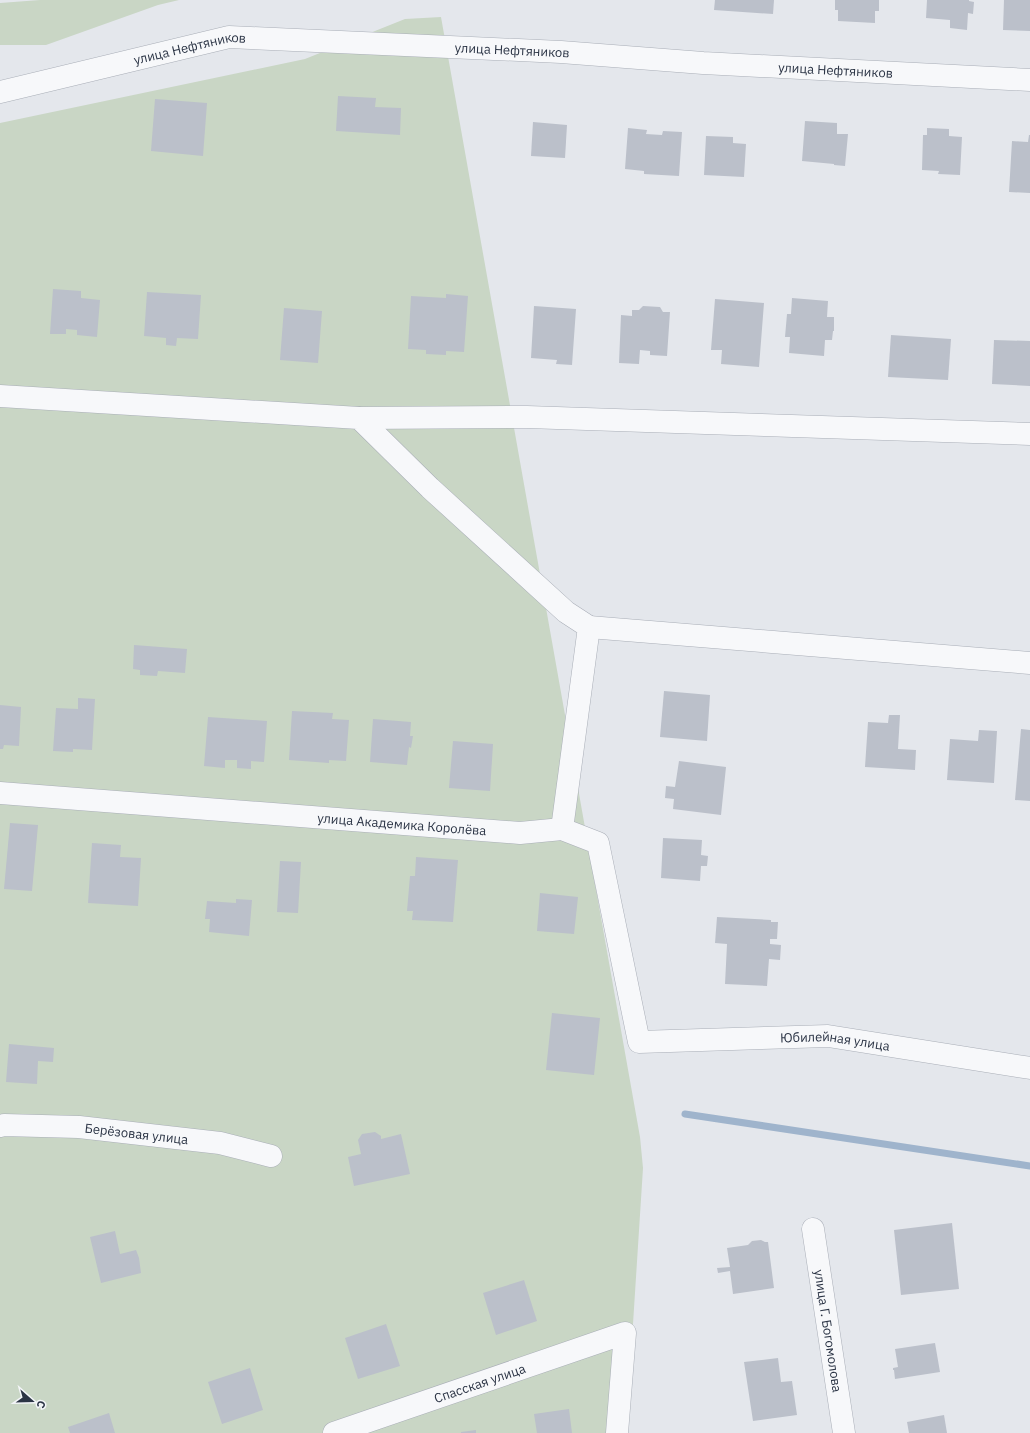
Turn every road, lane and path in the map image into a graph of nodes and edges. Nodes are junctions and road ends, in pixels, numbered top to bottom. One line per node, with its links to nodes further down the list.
1 (1030, 80): 2 (street, улица Нефтяников)
2 (0, 92)
3 (0, 396): 4 (street)
4 (359, 418): 5 (street); 6 (street)
5 (1030, 434)
6 (590, 627): 7 (street); 9 (street)
7 (1030, 663)
8 (0, 793): 9 (street, улица Академика Королёва)
9 (562, 829): 10 (street, улица Академика Королёва)
10 (639, 1042): 11 (street, Юбилейная улица)
11 (1030, 1068)
12 (0, 1126): 13 (street, Берёзовая улица)
13 (270, 1156)
14 (813, 1229): 17 (street, улица Г. Богомолова)
15 (334, 1433): 16 (street, Спасская улица)
16 (616, 1433)
17 (844, 1433)

